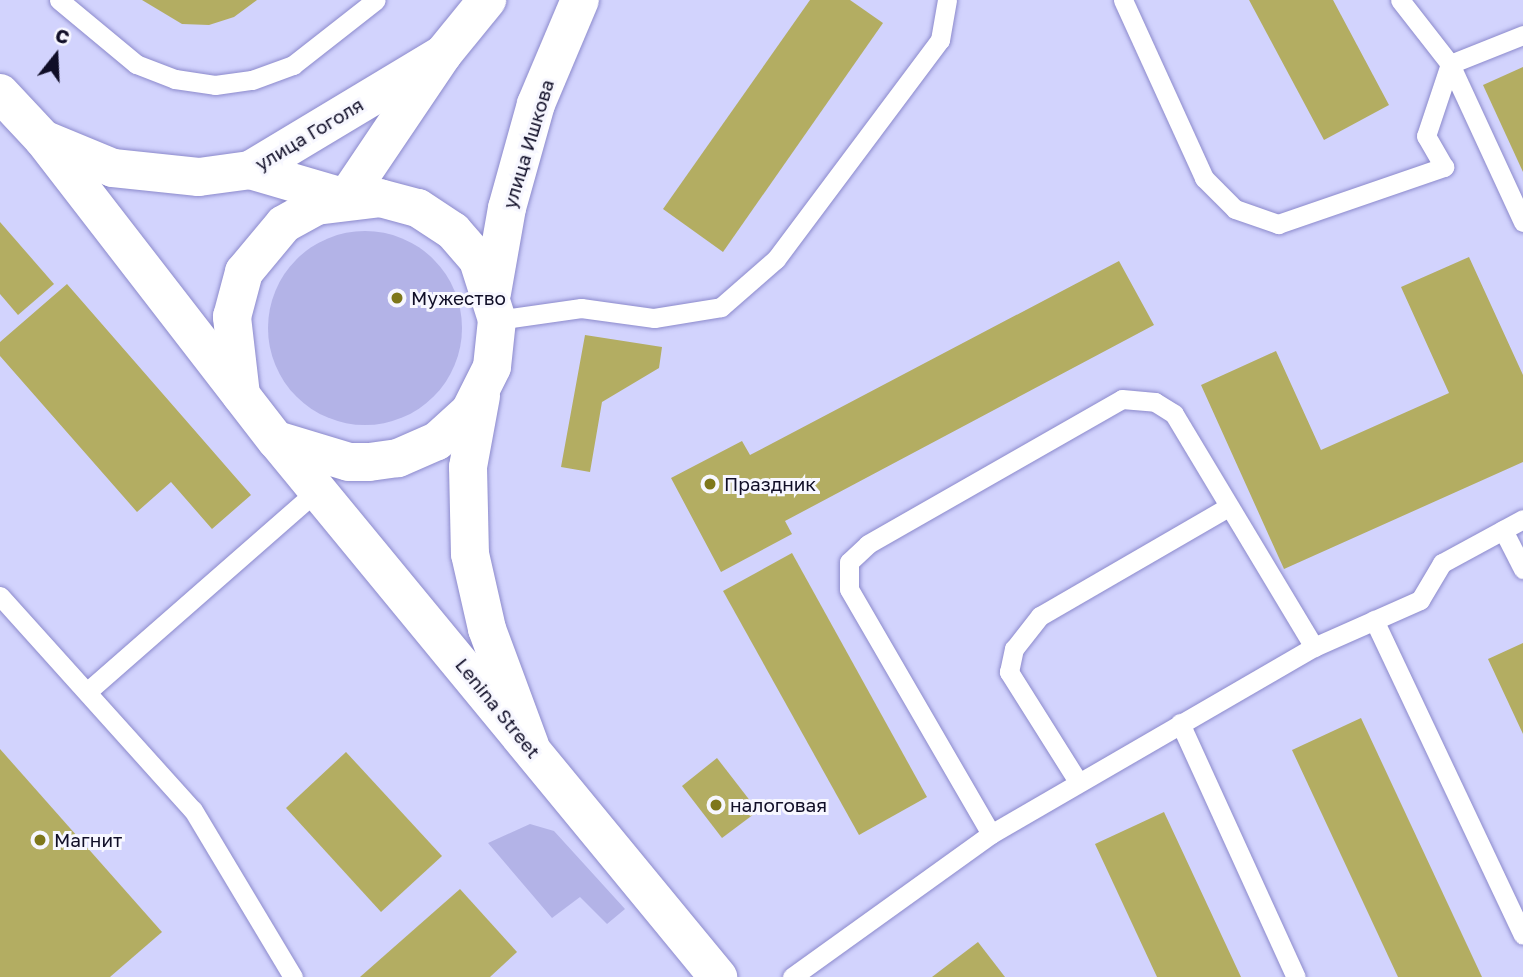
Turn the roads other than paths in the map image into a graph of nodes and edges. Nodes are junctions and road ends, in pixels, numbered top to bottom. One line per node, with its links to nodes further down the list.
1 (58, 0): 2 (lane)
2 (376, 0)
3 (487, 0): 9 (street)
4 (580, 0): 16 (street, улица Ишкова)
5 (947, 0): 16 (lane)
6 (1123, 0): 10 (lane)
7 (1401, 0): 10 (lane)
8 (1523, 35): 10 (lane)
9 (443, 54): 13 (street, улица Гоголя); 14 (street)
10 (1450, 64): 15 (lane)
11 (0, 93): 12 (street, улица Гоголя)
12 (43, 139): 13 (street, улица Гоголя); 18 (street, улица Гоголя)
13 (250, 170): 14 (street)
14 (346, 198): 16 (street); 18 (street)
15 (1523, 222)
16 (495, 306): 17 (street, улица Ишкова)
17 (482, 394): 19 (street); 30 (street)
18 (241, 395): 19 (street, улица Гоголя)
19 (276, 440): 20 (street, Lenina Street)
20 (320, 488): 28 (lane); 30 (street, Lenina Street)
21 (1228, 507): 27 (lane); 31 (lane); 32 (lane)
22 (1523, 519): 23 (lane)
23 (1503, 530): 24 (lane); 26 (lane)
24 (1523, 569)
25 (0, 596): 28 (lane)
26 (1374, 620): 27 (lane); 33 (lane)
27 (1314, 647): 29 (lane)
28 (88, 691): 34 (lane)
29 (1180, 723): 31 (lane); 37 (lane)
30 (531, 750): 35 (street, Lenina Street)
31 (1077, 780): 32 (lane)
32 (991, 834): 36 (lane)
33 (1523, 935)
34 (293, 977)
35 (718, 977)
36 (792, 977)
37 (1296, 977)

